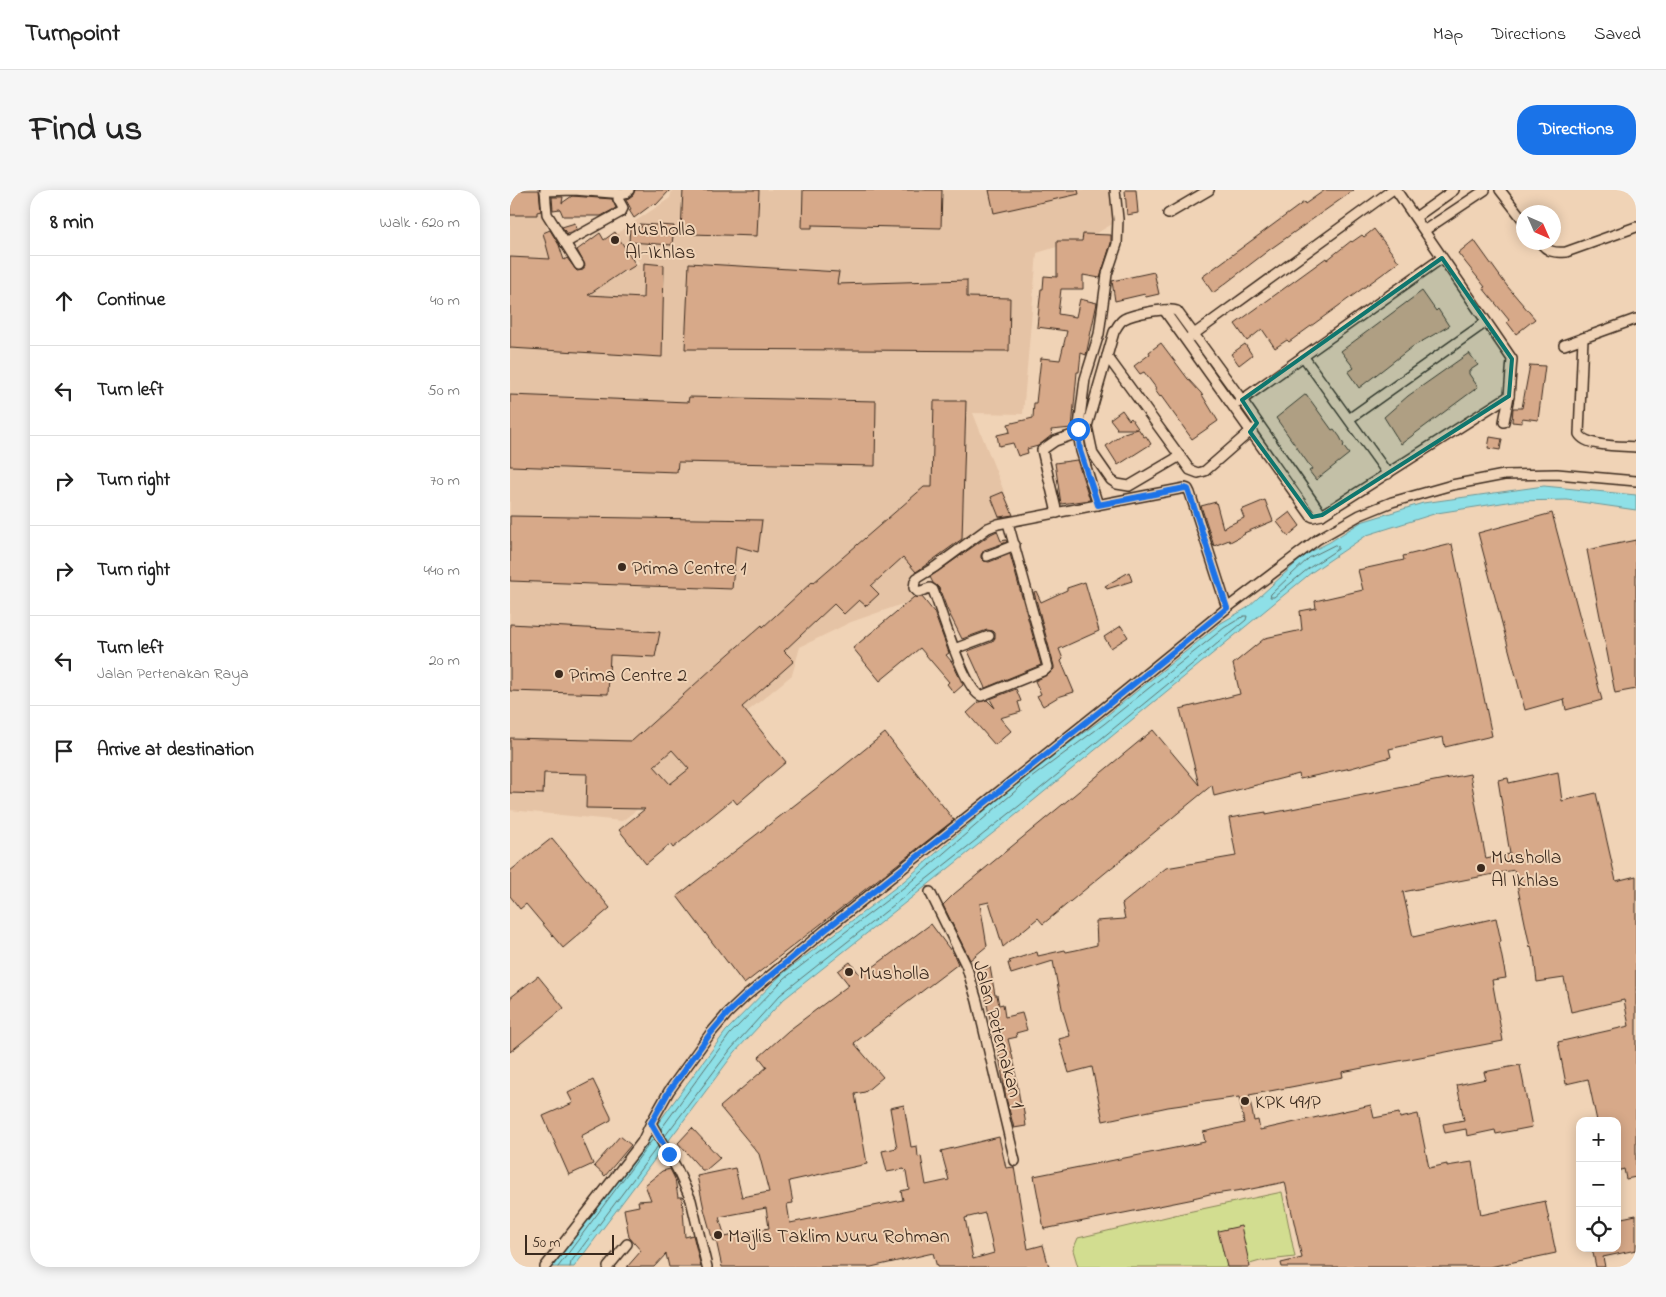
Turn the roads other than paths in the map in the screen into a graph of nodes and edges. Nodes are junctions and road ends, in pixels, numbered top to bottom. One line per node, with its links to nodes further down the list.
1 (1115, 190): 35 (street)
2 (1209, 190): 11 (street)
3 (1392, 190): 22 (street)
4 (1396, 190): 12 (street)
5 (1454, 190): 12 (street)
6 (1485, 190): 14 (street)
7 (1500, 190): 10 (street)
8 (545, 191): 9 (street); 15 (street)
9 (625, 192): 15 (street)
10 (1516, 211)
11 (1168, 214)
12 (1416, 217): 14 (street)
13 (1636, 228): 16 (street)
14 (1426, 230): 17 (street)
15 (565, 243): 18 (street)
16 (1548, 250)
17 (1442, 258): 21 (street); 27 (street)
18 (579, 265)
19 (1164, 310): 22 (street); 24 (street); 26 (street)
20 (1636, 319): 23 (street)
21 (1486, 322): 28 (street); 31 (street)
22 (1194, 333): 24 (street); 29 (street)
23 (1583, 338): 25 (street); 36 (street)
24 (1186, 340): 30 (street)
25 (1564, 345)
26 (1107, 356): 37 (street); 37 (street)
27 (1303, 356): 29 (street); 31 (street)
28 (1509, 396): 33 (street); 38 (street)
29 (1242, 400): 30 (street); 32 (street)
30 (1233, 407): 34 (street)
31 (1349, 419): 38 (street)
32 (1258, 422): 34 (street); 42 (street)
33 (1504, 422)
34 (1250, 432): 37 (street); 42 (street)
35 (1078, 433): 40 (street); 41 (street)
36 (1636, 447)
37 (1180, 456)
38 (1388, 474): 42 (street)
39 (1636, 481): 46 (street)
40 (1098, 505): 41 (street); 46 (street)
41 (1057, 513): 43 (street)
42 (1322, 515)
43 (1008, 523): 44 (street); 48 (street)
44 (1015, 545): 45 (street); 48 (street)
45 (987, 556)
46 (1227, 608): 50 (street)
47 (989, 636): 48 (street)
48 (954, 649)
49 (930, 892): 51 (street, Jalan Peternakan 1)
50 (651, 1123): 53 (street); 55 (street)
51 (1015, 1161)
52 (627, 1244): 54 (street)
53 (545, 1267)
54 (608, 1267)
55 (707, 1267)

